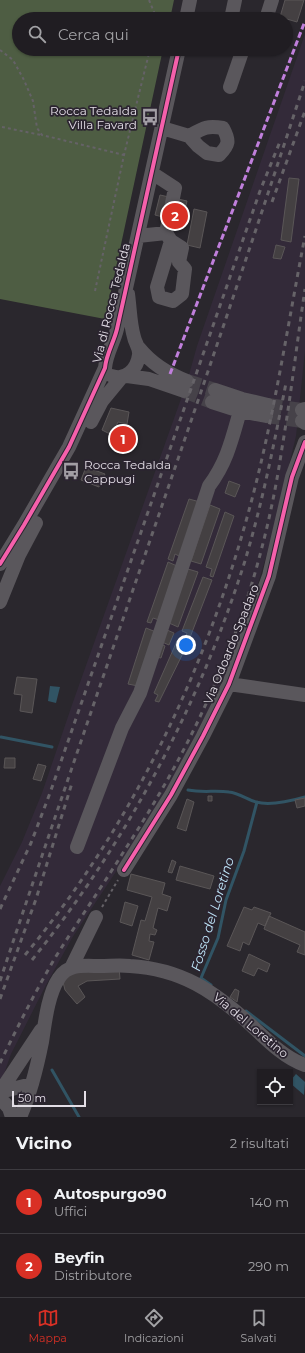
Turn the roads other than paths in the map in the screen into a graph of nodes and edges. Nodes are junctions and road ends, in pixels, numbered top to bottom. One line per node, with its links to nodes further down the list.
1 (190, 0): 4 (street)
2 (235, 0): 5 (street)
3 (272, 0): 6 (street)
4 (187, 12)
5 (232, 12)
6 (268, 12)
7 (177, 56): 10 (street, Via di Rocca Tedalda)
8 (241, 56): 9 (street)
9 (230, 87)
10 (162, 128): 11 (street); 12 (street, Via di Rocca Tedalda)
11 (189, 136)
12 (152, 173): 13 (street, Via di Rocca Tedalda); 13 (street)
13 (138, 236): 14 (street, Via di Rocca Tedalda)
14 (127, 283): 15 (street, Via di Rocca Tedalda); 16 (street, Via di Rocca Tedalda)
15 (114, 340): 16 (street, Via di Rocca Tedalda); 17 (street, Via di Rocca Tedalda)
16 (136, 344): 18 (street, Via di Rocca Tedalda); 18 (street)
17 (106, 368): 18 (street, Via di Rocca Tedalda); 23 (street, Via di Rocca Tedalda)
18 (124, 377): 24 (street, Via di Rocca Tedalda)
19 (240, 411): 19 (street); 27 (street)
20 (305, 442): 22 (street, Via Odoardo Spadaro)
21 (305, 454): 22 (street, Via Odoardo Spadaro)
22 (292, 477): 25 (street, Via Odoardo Spadaro)
23 (0, 564)
24 (0, 602)
25 (229, 684): 26 (street); 28 (street, Via Odoardo Spadaro)
26 (305, 695)
27 (76, 847)
28 (124, 870)
29 (96, 917): 30 (street)
30 (72, 966): 31 (street); 32 (street, Via del Loretino)
31 (45, 1023): 33 (street); 34 (street)
32 (305, 1065)
33 (32, 1084): 34 (street); 36 (street)
34 (0, 1092)
35 (0, 1097): 36 (street)
36 (18, 1115)

